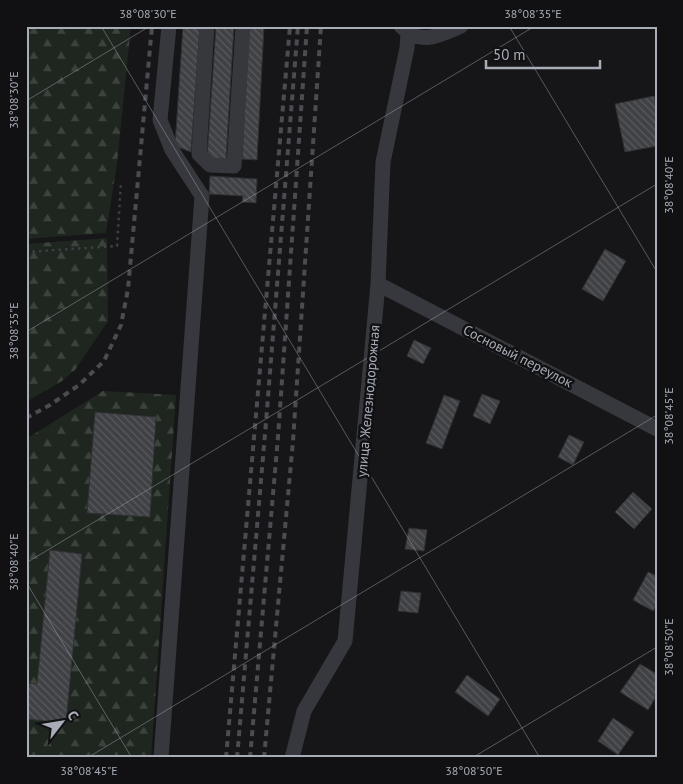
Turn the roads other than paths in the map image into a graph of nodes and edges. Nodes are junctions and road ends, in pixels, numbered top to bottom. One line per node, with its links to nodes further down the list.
1 (169, 26): 8 (street)
2 (207, 26): 3 (street)
3 (242, 26)
4 (461, 26): 5 (street)
5 (404, 30): 6 (street, улица Железнодорожная)
6 (378, 284): 7 (street, Сосновый переулок); 9 (street, улица Железнодорожная)
7 (657, 429)
8 (161, 758)
9 (292, 758)

